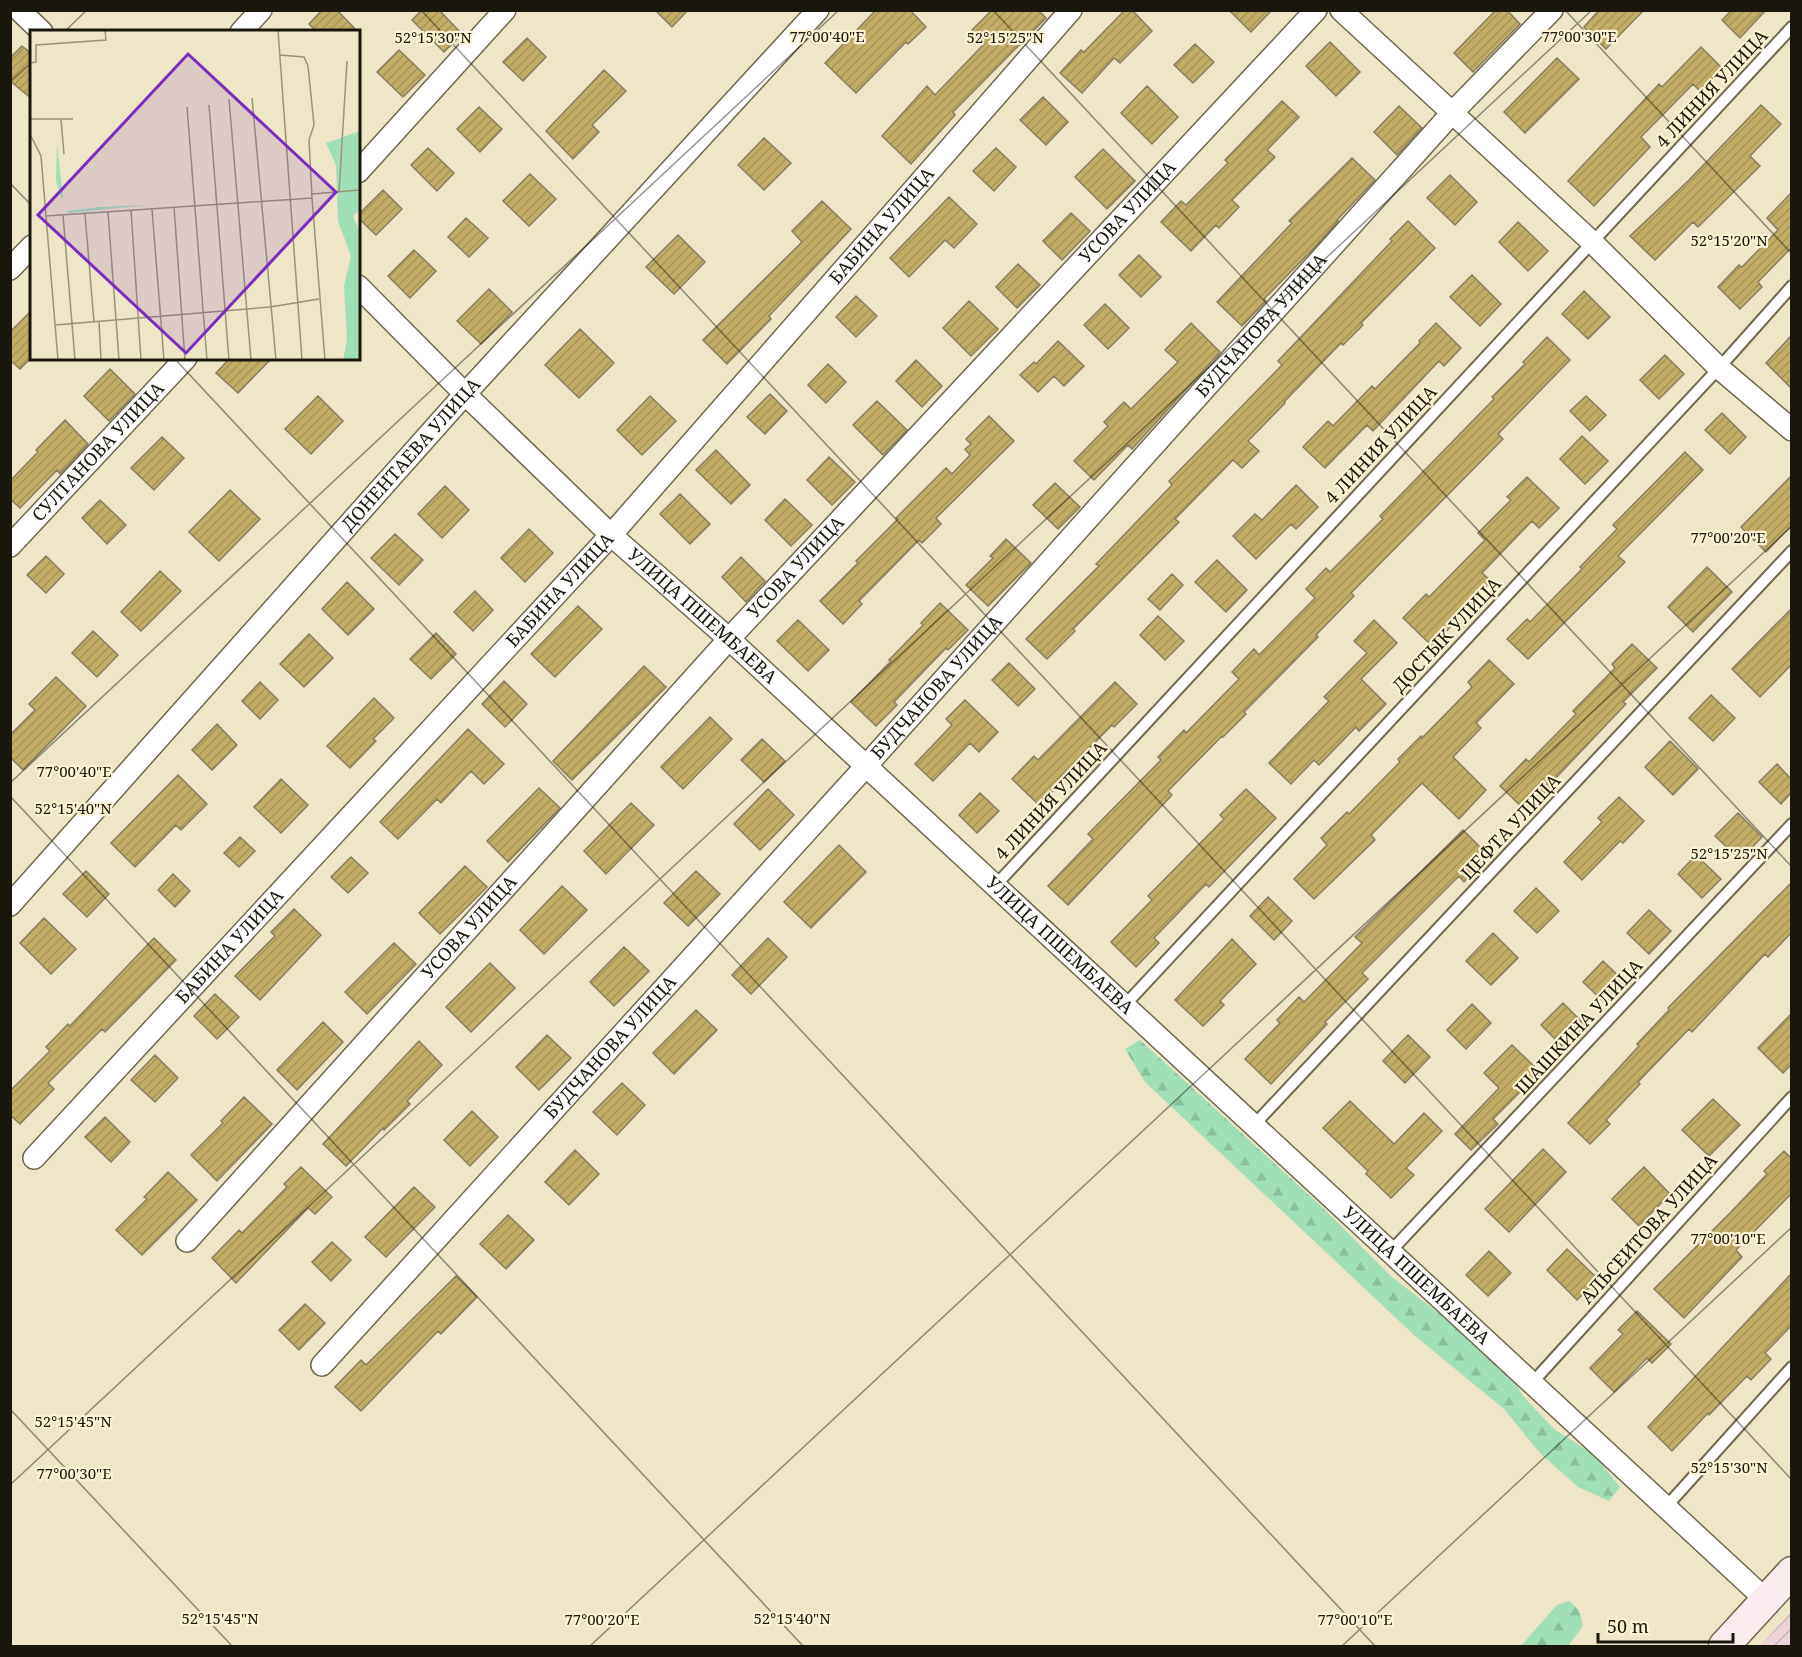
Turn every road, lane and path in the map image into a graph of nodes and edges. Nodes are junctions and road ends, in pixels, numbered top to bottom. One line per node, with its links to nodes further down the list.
1 (19, 10): 10 (street)
2 (261, 10): 11 (street)
3 (505, 10): 13 (street)
4 (818, 10): 21 (street, ДОНЕНТАЕВА УЛИЦА)
5 (1071, 10): 23 (street, БАБИНА УЛИЦА)
6 (1316, 10): 26 (street, УСОВА УЛИЦА)
7 (1341, 10): 12 (street)
8 (1552, 10): 12 (street, БУДЧАНОВА УЛИЦА)
9 (1791, 27): 14 (lane, 4 ЛИНИЯ УЛИЦА)
10 (40, 30)
11 (243, 30)
12 (1452, 113): 14 (street); 27 (street, БУДЧАНОВА УЛИЦА)
13 (360, 170)
14 (1592, 242): 20 (street); 29 (lane, 4 ЛИНИЯ УЛИЦА)
15 (30, 248): 16 (street)
16 (10, 269)
17 (1791, 285): 20 (lane, ДОСТЫК УЛИЦА)
18 (360, 288): 21 (street, УЛИЦА ПШЕМБАЕВА)
19 (184, 360): 24 (street, СУЛТАНОВА УЛИЦА)
20 (1719, 368): 22 (street); 31 (lane, ДОСТЫК УЛИЦА)
21 (465, 394): 23 (street, УЛИЦА ПШЕМБАЕВА); 30 (street, ДОНЕНТАЕВА УЛИЦА)
22 (1791, 430)
23 (611, 535): 26 (street, УЛИЦА ПШЕМБАЕВА); 34 (street, БАБИНА УЛИЦА)
24 (10, 546)
25 (1791, 551): 33 (lane, ЦЕФТА УЛИЦА)
26 (729, 639): 27 (street, УЛИЦА ПШЕМБАЕВА); 35 (street, УСОВА УЛИЦА)
27 (866, 766): 29 (street, УЛИЦА ПШЕМБАЕВА); 37 (street, БУДЧАНОВА УЛИЦА)
28 (1791, 824): 36 (lane, ШАШКИНА УЛИЦА)
29 (995, 886): 31 (street, УЛИЦА ПШЕМБАЕВА)
30 (10, 905)
31 (1125, 1005): 33 (street, УЛИЦА ПШЕМБАЕВА)
32 (1791, 1097): 39 (lane, АЛЬСЕИТОВА УЛИЦА)
33 (1254, 1125): 36 (street, УЛИЦА ПШЕМБАЕВА)
34 (34, 1158)
35 (187, 1241)
36 (1390, 1252): 39 (street, УЛИЦА ПШЕМБАЕВА)
37 (322, 1365)
38 (1791, 1367): 40 (lane)
39 (1532, 1383): 40 (street, УЛИЦА ПШЕМБАЕВА)
40 (1666, 1507): 42 (street, УЛИЦА ПШЕМБАЕВА)
41 (1791, 1572): 42 (street)
42 (1766, 1600): 43 (street)
43 (1724, 1647)

